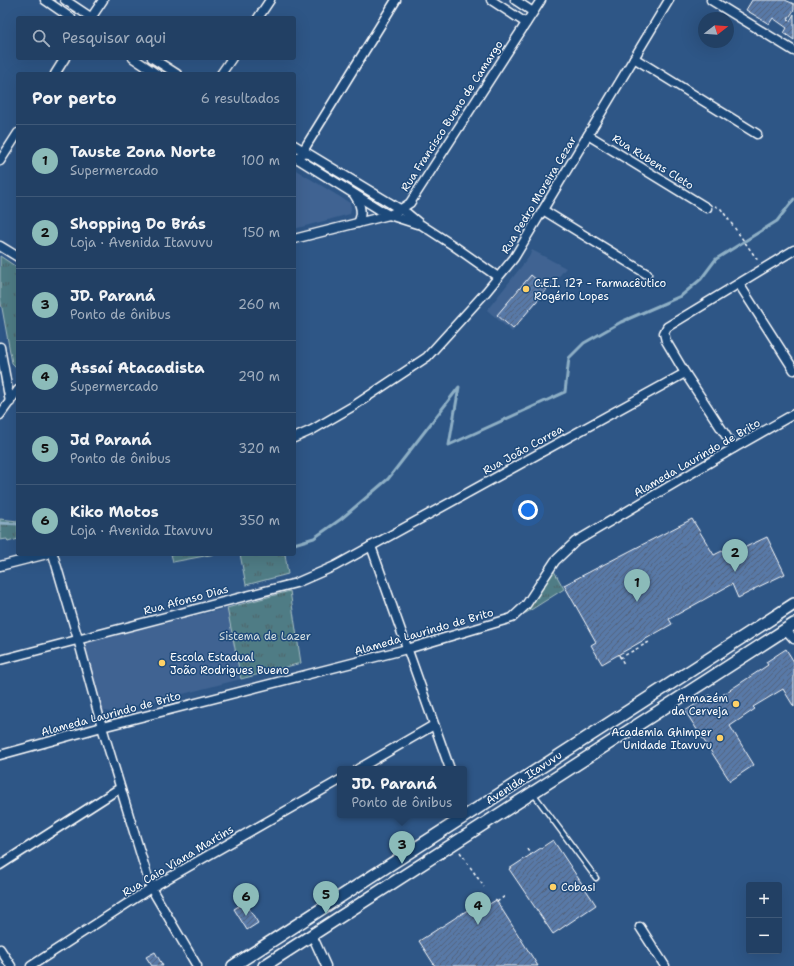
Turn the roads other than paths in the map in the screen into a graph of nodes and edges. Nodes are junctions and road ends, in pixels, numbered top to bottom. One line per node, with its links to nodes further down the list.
1 (45, 0): 12 (street)
2 (65, 0): 13 (street)
3 (103, 0): 14 (street)
4 (270, 0): 15 (street)
5 (396, 0): 31 (street)
6 (491, 0): 16 (street)
7 (515, 0): 11 (street)
8 (541, 0): 11 (street, Rua Francisco Bueno de Camargo)
9 (669, 0): 18 (street, Rua Pedro Moreira Cezar)
10 (711, 0): 17 (street)
11 (533, 12): 16 (street, Rua Francisco Bueno de Camargo)
12 (69, 16)
13 (89, 16)
14 (93, 16)
15 (259, 16)
16 (526, 23): 36 (street, Rua Francisco Bueno de Camargo)
17 (794, 51)
18 (634, 58): 27 (street); 28 (street, Rua Pedro Moreira Cezar)
19 (64, 60): 23 (street)
20 (136, 60): 24 (street)
21 (155, 60): 25 (street)
22 (231, 60): 26 (street)
23 (56, 72)
24 (154, 72)
25 (173, 72)
26 (222, 72)
27 (757, 134)
28 (588, 135): 35 (street, Rua Rubens Cleto); 37 (street, Rua Pedro Moreira Cezar)
29 (16, 136): 33 (street)
30 (296, 146): 31 (street)
31 (303, 150): 32 (street); 36 (street)
32 (296, 158): 34 (street)
33 (0, 161)
34 (355, 195): 38 (street); 39 (street)
35 (707, 208)
36 (401, 209): 38 (street, Rua Francisco Bueno de Camargo); 40 (street)
37 (543, 210): 45 (street); 46 (street, Rua Pedro Moreira Cezar)
38 (389, 215): 39 (street, Rua Francisco Bueno de Camargo); 40 (street)
39 (358, 222): 41 (street, Rua Francisco Bueno de Camargo)
40 (420, 224): 46 (street)
41 (296, 238)
42 (0, 246): 44 (street)
43 (794, 250): 47 (street)
44 (16, 256)
45 (647, 274)
46 (498, 278): 57 (street, Rua Pedro Moreira Cezar)
47 (739, 284): 49 (street); 50 (street)
48 (0, 347): 51 (street)
49 (794, 370)
50 (685, 373): 58 (street); 59 (street, Rua João Correa)
51 (6, 378): 52 (street); 54 (street)
52 (16, 385)
53 (16, 393): 54 (street)
54 (10, 402): 56 (street)
55 (794, 414): 58 (street, Alameda Laurindo de Brito)
56 (0, 415)
57 (296, 437)
58 (734, 448): 68 (street, Alameda Laurindo de Brito)
59 (371, 546): 67 (street, Rua Afonso Dias); 68 (street)
60 (39, 556): 62 (street)
61 (54, 556): 67 (street)
62 (0, 566)
63 (794, 604): 64 (main road, Avenida Itavuvu)
64 (763, 624): 65 (main road); 78 (main road, Avenida Itavuvu)
65 (790, 627): 66 (street); 77 (main road, Avenida Itavuvu)
66 (794, 639)
67 (78, 640): 69 (street, Rua Afonso Dias); 71 (street)
68 (407, 649): 70 (street); 71 (street, Alameda Laurindo de Brito)
69 (0, 660)
70 (434, 725): 73 (street); 74 (street)
71 (102, 727): 72 (street, Alameda Laurindo de Brito); 76 (street)
72 (0, 754)
73 (363, 766)
74 (449, 766)
75 (337, 782): 82 (street, Rua Caio Viana Martins)
76 (120, 788): 80 (street); 82 (street)
77 (533, 793): 81 (lane); 84 (main road, Avenida Itavuvu)
78 (467, 811)
79 (456, 818): 89 (main road, Avenida Itavuvu)
80 (0, 865)
81 (596, 878)
82 (152, 888): 87 (street, Rua Caio Viana Martins); 88 (street)
83 (640, 927): 92 (street)
84 (312, 935): 90 (main road, Avenida Itavuvu); 91 (street)
85 (0, 949): 86 (street)
86 (11, 966)
87 (31, 966)
88 (197, 966)
89 (233, 966)
90 (264, 966)
91 (326, 966)
92 (665, 966)

